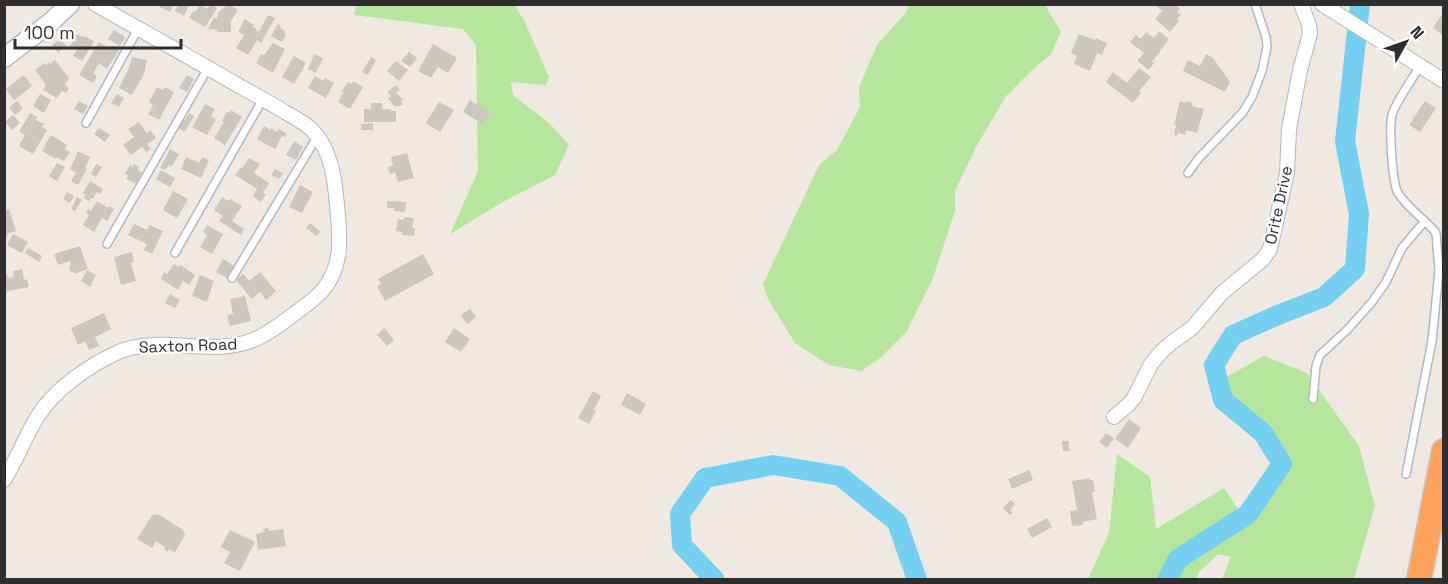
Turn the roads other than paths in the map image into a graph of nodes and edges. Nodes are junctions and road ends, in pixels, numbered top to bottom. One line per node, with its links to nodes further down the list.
1 (70, 4): 7 (street)
2 (95, 4): 6 (street, Saxton Road)
3 (1255, 4): 14 (lane)
4 (1301, 4): 20 (street, Orite Drive)
5 (1323, 5): 8 (street)
6 (138, 29): 9 (street, Saxton Road); 12 (lane)
7 (4, 58)
8 (1420, 66): 10 (street); 15 (lane)
9 (208, 68): 11 (street, Saxton Road); 16 (lane)
10 (1443, 81)
11 (263, 99): 13 (street, Saxton Road); 17 (lane)
12 (86, 123)
13 (318, 136): 18 (lane); 23 (street, Saxton Road)
14 (1188, 173)
15 (1424, 222): 19 (lane); 22 (lane)
16 (107, 244)
17 (175, 254)
18 (232, 278)
19 (1313, 399)
20 (1113, 417)
21 (1443, 450): 24 (highway)
22 (1406, 474)
23 (4, 480)
24 (1419, 579)

